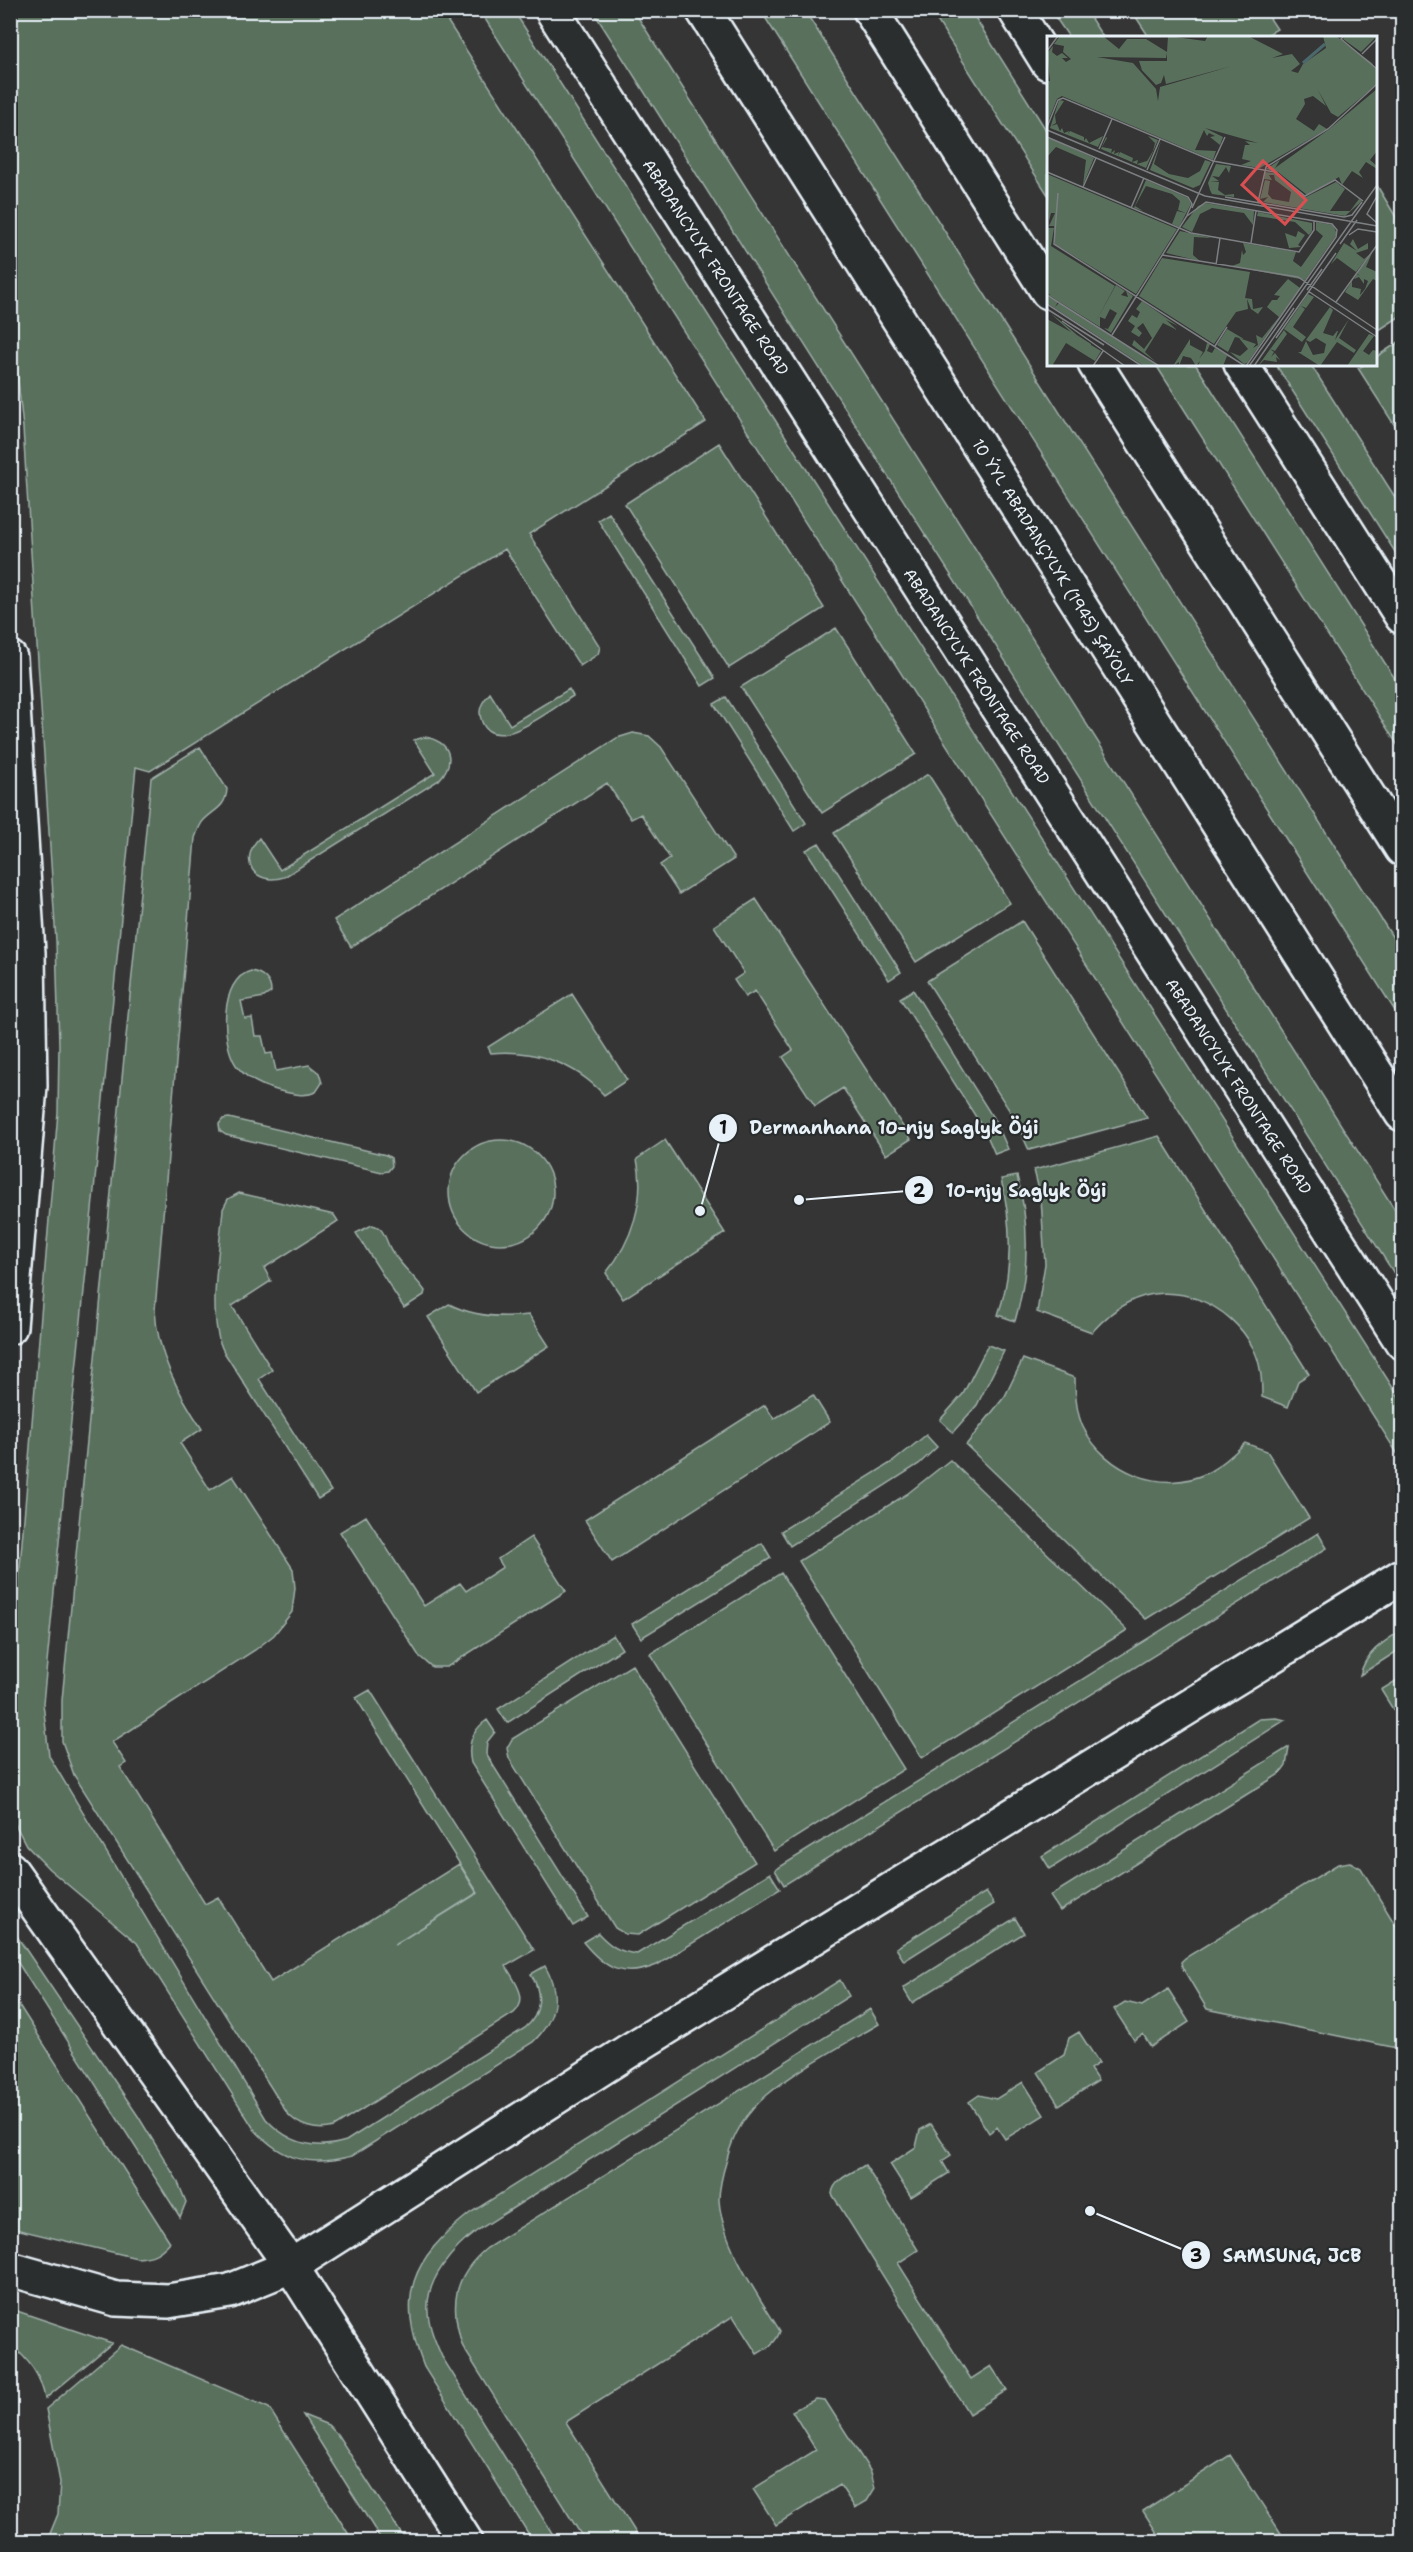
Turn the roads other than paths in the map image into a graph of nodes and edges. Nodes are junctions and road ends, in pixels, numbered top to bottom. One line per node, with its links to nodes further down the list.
1 (552, 10): 14 (street, ABADANCYLYK FRONTAGE ROAD)
2 (703, 10): 12 (street, 10 ÝYL ABADANÇYLYK (1945) ŞAÝOLY)
3 (870, 10): 6 (street)
4 (1015, 10): 5 (street)
5 (1047, 61)
6 (1047, 290)
7 (1096, 366): 11 (street)
8 (1242, 366): 9 (street)
9 (1402, 617)
10 (10, 657): 13 (street)
11 (1402, 849)
12 (1402, 1114)
13 (10, 1327)
14 (1402, 1342)
15 (1402, 1576): 17 (street)
16 (10, 1869): 17 (street)
17 (291, 2266): 18 (street); 19 (street)
18 (10, 2269)
19 (466, 2541)

